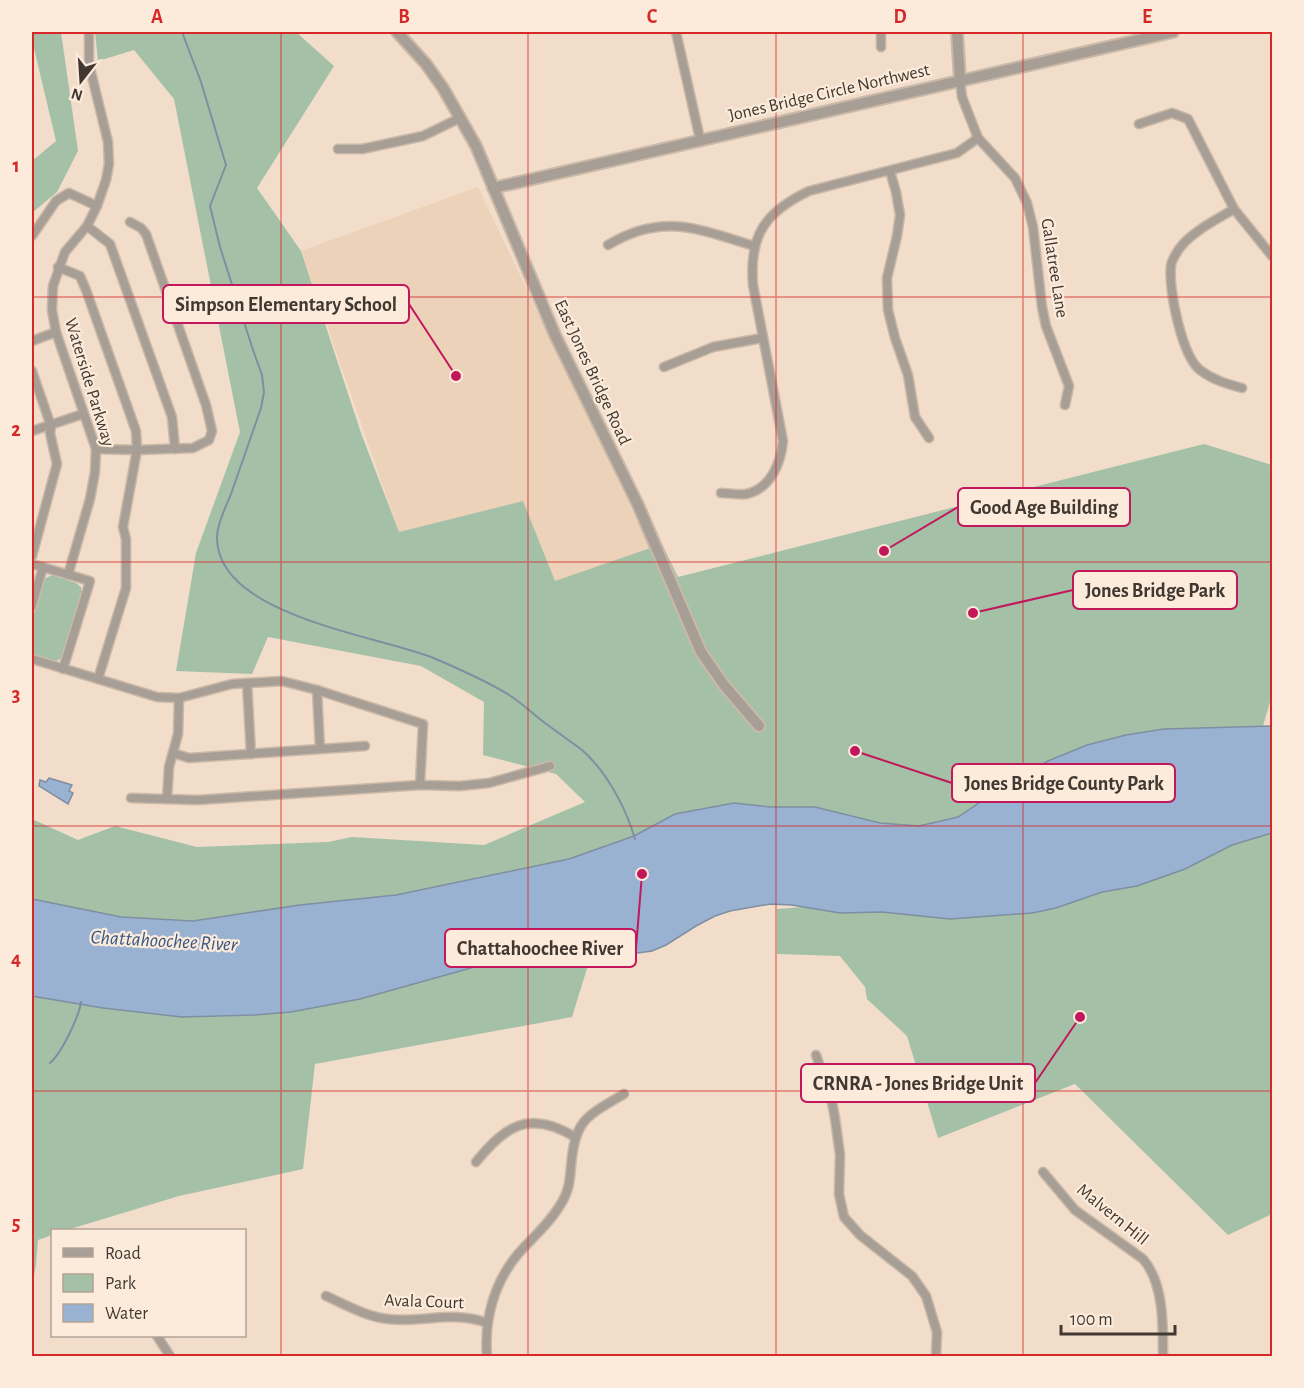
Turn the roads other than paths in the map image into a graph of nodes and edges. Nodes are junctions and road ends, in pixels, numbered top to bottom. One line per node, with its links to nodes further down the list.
1 (89, 32): 16 (street, Waterside Parkway)
2 (397, 32): 9 (street, East Jones Bridge Road)
3 (676, 32): 12 (street)
4 (881, 32): 7 (street)
5 (957, 32): 8 (street)
6 (1173, 32): 8 (street, Jones Bridge Circle Northwest)
7 (881, 47)
8 (960, 80): 11 (street, Gallatree Lane); 12 (street, Jones Bridge Circle Northwest)
9 (460, 118): 13 (street); 15 (street, East Jones Bridge Road)
10 (1139, 124): 17 (street)
11 (978, 138): 14 (street); 32 (street, Gallatree Lane)
12 (700, 139): 15 (street, Jones Bridge Circle Northwest)
13 (338, 149)
14 (890, 171): 22 (street); 36 (street)
15 (493, 188): 52 (street, East Jones Bridge Road)
16 (97, 206): 19 (street, Waterside Parkway); 20 (street)
17 (1234, 208): 23 (street); 30 (street)
18 (130, 222): 38 (street)
19 (87, 226): 24 (street, Waterside Parkway); 38 (street)
20 (32, 236)
21 (608, 244): 22 (street)
22 (754, 246): 26 (street)
23 (1272, 256)
24 (58, 267): 25 (street, Waterside Parkway); 39 (street)
25 (56, 332): 27 (street); 33 (street, Waterside Parkway)
26 (762, 338): 28 (street); 40 (street)
27 (32, 341)
28 (664, 367)
29 (32, 371): 31 (street)
30 (1242, 388)
31 (35, 389): 34 (street)
32 (1065, 405)
33 (83, 414): 34 (street); 37 (street, Waterside Parkway)
34 (51, 426): 35 (street); 41 (street)
35 (32, 431)
36 (928, 438)
37 (96, 449): 39 (street); 44 (street, Waterside Parkway)
38 (175, 449): 39 (street)
39 (137, 450): 48 (street)
40 (721, 493)
41 (32, 556)
42 (32, 564): 43 (street)
43 (43, 567): 44 (street); 45 (street)
44 (68, 575): 47 (street)
45 (32, 606)
46 (32, 659): 47 (street)
47 (63, 669): 48 (street)
48 (98, 680): 51 (street)
49 (247, 683): 50 (street); 51 (street); 56 (street)
50 (317, 690): 54 (street); 58 (street)
51 (179, 698): 55 (street)
52 (759, 726)
53 (365, 746): 54 (street)
54 (320, 749): 56 (street)
55 (173, 753): 56 (street); 60 (street)
56 (251, 754)
57 (550, 766): 58 (street)
58 (420, 785): 60 (street)
59 (131, 798): 60 (street)
60 (167, 799)
61 (816, 1055): 71 (street)
62 (624, 1094): 63 (street)
63 (575, 1137): 64 (street); 67 (street)
64 (476, 1162)
65 (1043, 1172): 72 (street, Malvern Hill)
66 (326, 1296): 67 (street, Avala Court)
67 (487, 1323): 70 (street)
68 (159, 1337): 69 (street)
69 (170, 1356)
70 (487, 1356)
71 (936, 1356)
72 (1163, 1356)

